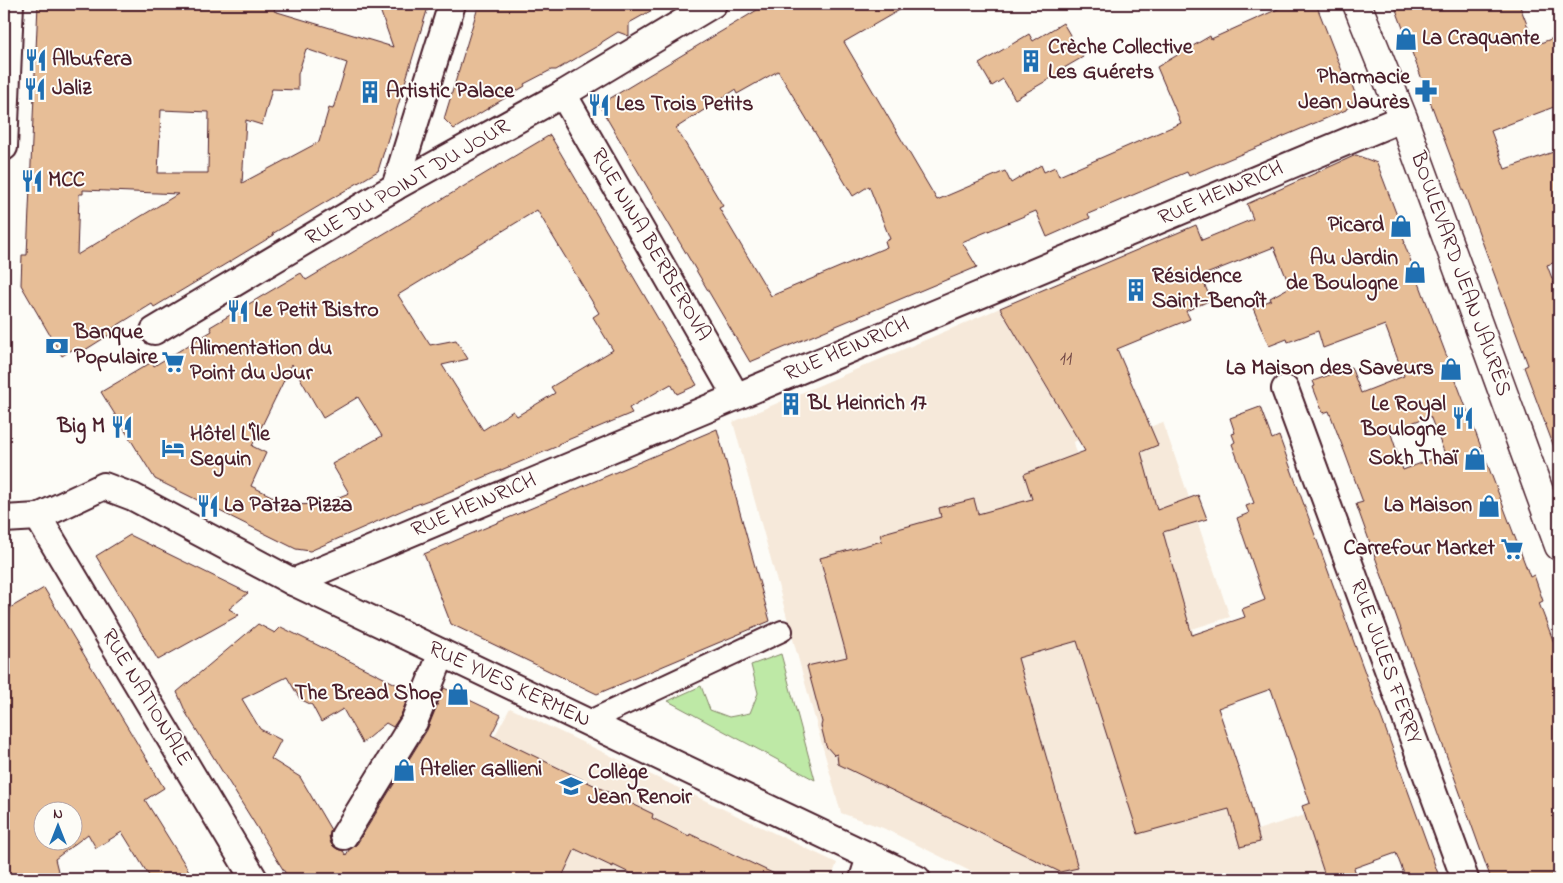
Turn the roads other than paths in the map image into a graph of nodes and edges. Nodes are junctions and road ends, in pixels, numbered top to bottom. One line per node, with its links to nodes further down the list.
1 (10, 4): 7 (street)
2 (452, 4): 8 (street)
3 (713, 4): 5 (street, RUE DU POINT DU JOUR)
4 (1357, 4): 6 (street, BOULEVARD JEAN JAURÈS)
5 (563, 94): 8 (street, RUE DU POINT DU JOUR); 11 (street, RUE NINA BERBEROVA)
6 (1403, 118): 11 (street, RUE HEINRICH); 14 (street, BOULEVARD JEAN JAURÈS)
7 (4, 147)
8 (396, 187): 9 (street, RUE DU POINT DU JOUR)
9 (154, 331)
10 (1285, 389): 23 (street, RUE JULES FERRY)
11 (736, 396): 15 (street, RUE HEINRICH)
12 (38, 517): 13 (street); 15 (street, RUE YVES KERMEN); 21 (street, RUE NATIONALE)
13 (4, 519)
14 (1559, 546)
15 (293, 582): 17 (street, RUE YVES KERMEN)
16 (782, 630): 18 (street)
17 (442, 653): 18 (street, RUE YVES KERMEN); 19 (street)
18 (587, 722): 20 (street, RUE YVES KERMEN)
19 (344, 836)
20 (867, 868): 22 (street, RUE YVES KERMEN)
21 (254, 879)
22 (916, 879)
23 (1464, 879)

